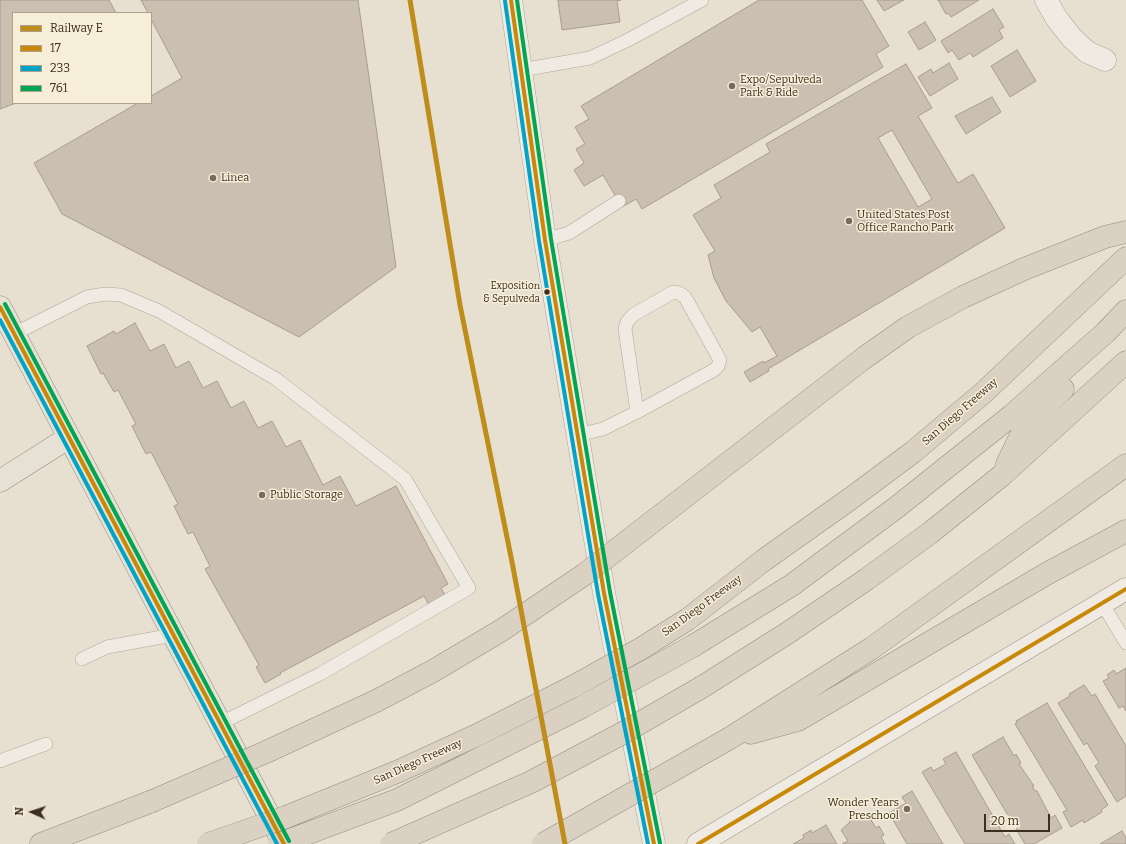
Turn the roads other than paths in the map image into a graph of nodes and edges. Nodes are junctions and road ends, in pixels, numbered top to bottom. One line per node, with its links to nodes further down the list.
1 (511, 0): 5 (street)
2 (702, 0): 5 (lane)
3 (1046, 0): 4 (street)
4 (1104, 60)
5 (521, 70): 8 (street)
6 (618, 201): 8 (lane)
7 (1126, 232): 31 (highway, bridge)
8 (545, 240): 16 (street)
9 (1126, 258): 32 (highway, San Diego Freeway, bridge)
10 (0, 307): 13 (main road)
11 (1126, 311): 33 (highway, bridge)
12 (1126, 330): 19 (highway)
13 (14, 334): 17 (main road); 27 (lane)
14 (1126, 362): 19 (highway)
15 (637, 412): 15 (lane); 16 (lane)
16 (577, 435): 37 (street)
17 (68, 438): 20 (main road); 24 (main road)
18 (1126, 464): 28 (highway)
19 (1001, 476): 35 (highway, bridge)
20 (0, 481)
21 (1126, 531): 28 (highway)
22 (1126, 589): 23 (street)
23 (1102, 603): 25 (lane); 38 (street)
24 (173, 635): 26 (lane); 27 (main road)
25 (1126, 643)
26 (82, 659)
27 (221, 723): 34 (main road)
28 (730, 738): 36 (highway, bridge)
29 (46, 744): 30 (lane)
30 (0, 761)
31 (41, 844)
32 (208, 844)
33 (279, 844)
34 (284, 844)
35 (391, 844)
36 (543, 844)
37 (654, 844)
38 (698, 844)

